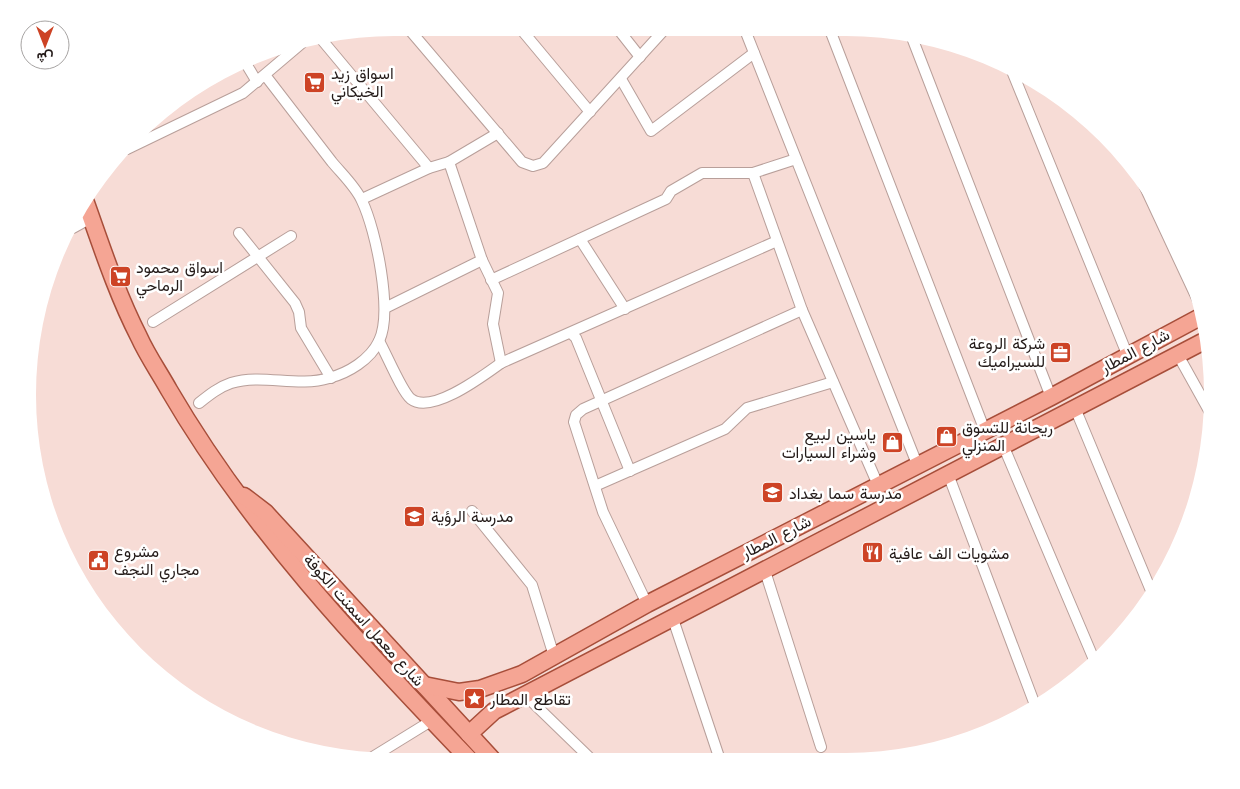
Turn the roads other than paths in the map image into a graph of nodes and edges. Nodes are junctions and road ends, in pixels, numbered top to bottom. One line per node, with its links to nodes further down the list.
1 (415, 36): 17 (street)
2 (527, 36): 16 (street)
3 (624, 36): 11 (street)
4 (659, 36): 11 (street)
5 (747, 36): 10 (street)
6 (832, 36): 50 (street)
7 (325, 43): 21 (street)
8 (914, 43): 45 (street)
9 (293, 51): 13 (street)
10 (754, 53): 14 (street); 19 (street)
11 (640, 57): 14 (street)
12 (250, 67): 13 (street)
13 (261, 79): 18 (street); 23 (street)
14 (621, 79): 16 (street)
15 (1016, 79): 40 (street)
16 (590, 112): 17 (street)
17 (498, 133): 20 (street)
18 (139, 143)
19 (796, 160): 22 (street); 53 (street)
20 (449, 162): 21 (street); 30 (street)
21 (429, 168): 23 (street)
22 (753, 173): 27 (street); 28 (street)
23 (362, 200): 32 (street)
24 (89, 210): 58 (main road, شارع معمل اسمنت الكوفة)
25 (239, 233): 29 (street)
26 (291, 236): 29 (street)
27 (580, 239): 31 (street); 33 (street)
28 (777, 240): 33 (street); 34 (street)
29 (258, 258): 36 (street); 43 (street)
30 (482, 260): 31 (street); 32 (street)
31 (491, 280): 42 (street)
32 (385, 308): 38 (street)
33 (625, 309): 37 (street)
34 (802, 310): 44 (street); 46 (street)
35 (1196, 319): 40 (main road, شارع المطار)
36 (153, 322)
37 (571, 333): 42 (street); 46 (street)
38 (379, 341): 42 (street); 43 (street)
39 (1200, 343): 41 (main road, شارع المطار)
40 (1127, 354): 45 (main road, شارع المطار)
41 (1178, 355): 47 (street); 49 (main road, شارع المطار)
42 (501, 362)
43 (331, 378): 48 (street)
44 (833, 382): 55 (street); 57 (street)
45 (1050, 397): 50 (main road, شارع المطار)
46 (602, 400): 55 (street); 59 (street)
47 (1204, 401)
48 (199, 403)
49 (1074, 408): 51 (main road, شارع المطار); 62 (street)
50 (992, 427): 51 (main road); 52 (main road, شارع المطار)
51 (1007, 443): 54 (main road, شارع المطار); 67 (street)
52 (955, 445): 53 (main road, شارع المطار); 54 (main road)
53 (917, 464): 57 (main road, شارع المطار)
54 (965, 465): 56 (main road, شارع المطار)
55 (630, 471): 59 (street)
56 (948, 474): 61 (main road, شارع المطار); 71 (street)
57 (878, 485): 63 (main road, شارع المطار)
58 (230, 486): 64 (main road, شارع معمل اسمنت الكوفة); 66 (main road, شارع معمل اسمنت الكوفة)
59 (595, 486): 63 (street)
60 (472, 510): 68 (street)
61 (765, 571): 65 (main road, شارع المطار); 74 (street)
62 (1149, 585)
63 (647, 604): 68 (main road, شارع المطار)
64 (358, 616): 66 (main road); 69 (main road, شارع معمل اسمنت الكوفة)
65 (673, 619): 70 (main road, شارع المطار); 79 (street)
66 (343, 627): 72 (main road, شارع معمل اسمنت الكوفة)
67 (1092, 655)
68 (554, 656): 69 (main road, شارع المطار)
69 (424, 685): 73 (main road, شارع معمل اسمنت الكوفة)
70 (525, 695): 73 (main road, شارع المطار); 78 (street)
71 (1033, 700)
72 (431, 721): 75 (street); 76 (main road, شارع معمل اسمنت الكوفة)
73 (469, 734): 77 (main road, شارع معمل اسمنت الكوفة)
74 (821, 747)
75 (380, 752)
76 (463, 753)
77 (486, 753)
78 (584, 753)
79 (718, 753)

